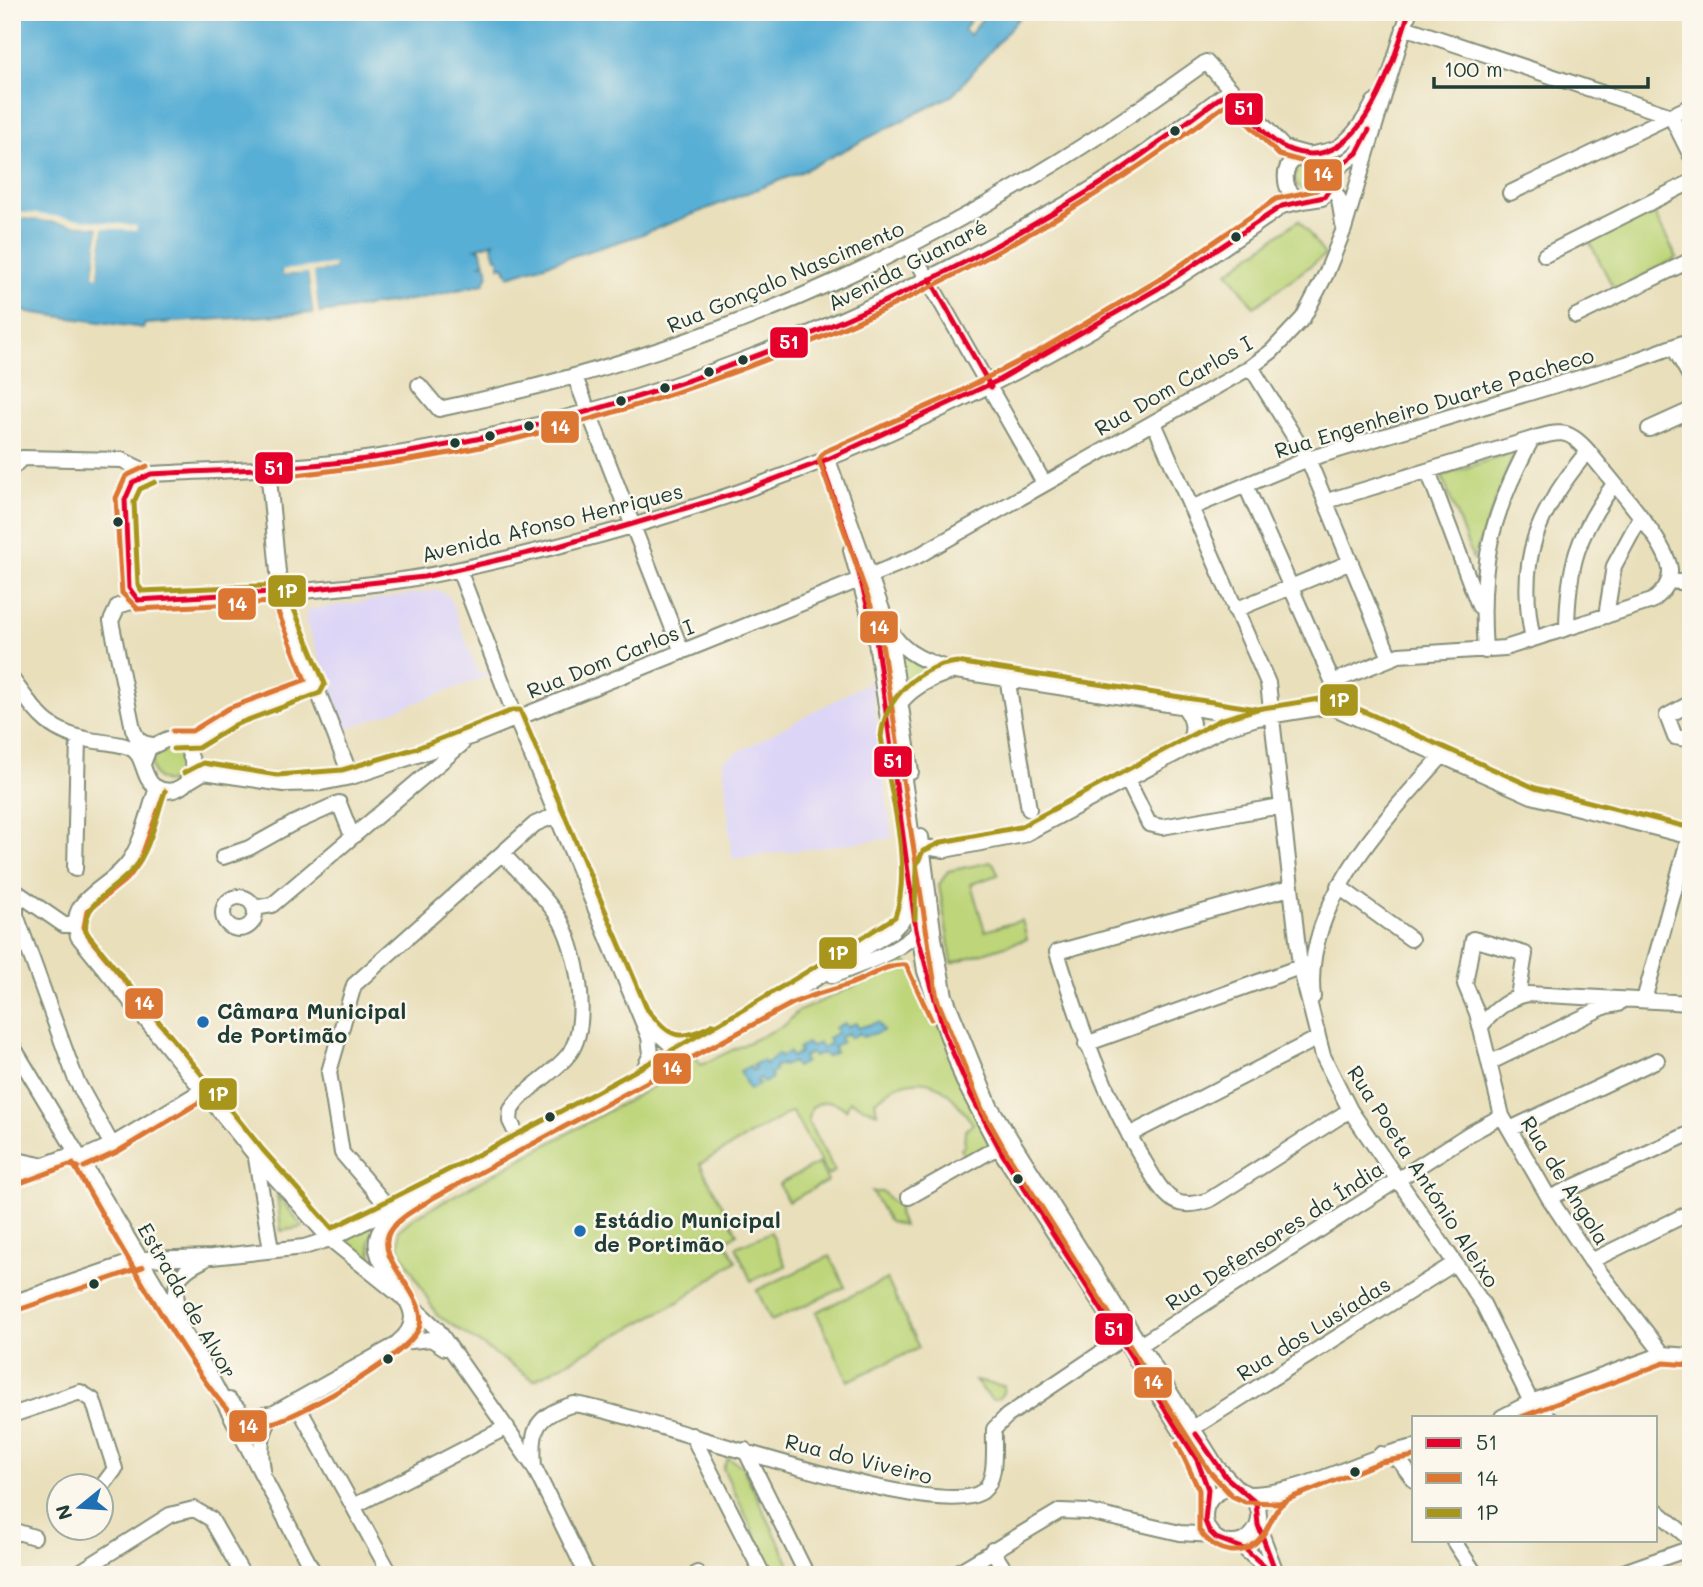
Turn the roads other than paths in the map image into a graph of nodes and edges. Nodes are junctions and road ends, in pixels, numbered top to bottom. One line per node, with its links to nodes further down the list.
1 (1409, 12): 2 (street, Rua Dom Carlos I)
2 (1404, 27): 3 (street, Rua Dom Carlos I); 7 (street)
3 (1391, 70): 6 (street, Rua Dom Carlos I); 8 (street)
4 (1229, 91): 8 (street, Rua Gonçalo Nascimento); 15 (street, Rua Gonçalo Nascimento); 18 (street, Avenida Guanaré)
5 (1691, 106): 7 (street)
6 (1378, 112): 10 (street); 14 (street, Rua Dom Carlos I)
7 (1671, 116): 9 (street); 12 (street)
8 (1311, 154): 10 (street); 13 (street)
9 (1691, 156)
10 (1332, 179): 13 (street); 14 (street)
11 (1691, 183): 16 (street)
12 (1510, 193)
13 (1303, 201): 26 (street, Avenida Afonso Henriques)
14 (1344, 229): 22 (street, Rua Dom Carlos I)
15 (910, 248): 18 (street); 23 (street, Rua Gonçalo Nascimento)
16 (1545, 256)
17 (1691, 260): 19 (street)
18 (929, 279): 26 (street); 28 (street, Avenida Guanaré)
19 (1576, 316)
20 (1691, 340): 21 (street, Rua Engenheiro Duarte Pacheco)
21 (1674, 348): 24 (street); 33 (street, Rua Engenheiro Duarte Pacheco)
22 (1251, 367): 29 (street, Rua Dom Carlos I); 33 (street)
23 (575, 377): 25 (street, Rua Gonçalo Nascimento); 28 (street)
24 (1691, 378)
25 (419, 385)
26 (991, 387): 34 (street, Avenida Afonso Henriques); 39 (street)
27 (1691, 410): 30 (street)
28 (589, 412): 36 (street, Avenida Guanaré); 45 (street)
29 (1154, 423): 39 (street, Rua Dom Carlos I); 43 (street, Rua Poeta António Aleixo)
30 (1649, 429)
31 (1532, 439): 32 (street); 37 (street); 56 (street)
32 (1588, 451): 40 (street); 61 (street)
33 (1307, 459): 41 (street, Rua Engenheiro Duarte Pacheco); 42 (street)
34 (824, 461): 45 (street, Avenida Afonso Henriques); 48 (street)
35 (12, 468): 38 (street)
36 (268, 468): 38 (street, Avenida Guanaré); 52 (street)
37 (1428, 471): 42 (street); 56 (street)
38 (151, 474): 53 (street)
39 (1044, 482): 48 (street, Rua Dom Carlos I)
40 (1614, 484): 44 (street); 59 (street)
41 (1246, 486): 43 (street, Rua Engenheiro Duarte Pacheco); 51 (street)
42 (1327, 501): 46 (street)
43 (1191, 508): 55 (street, Rua Poeta António Aleixo)
44 (1640, 518): 49 (street); 57 (street)
45 (634, 527): 47 (street, Avenida Afonso Henriques); 63 (street)
46 (1352, 562): 51 (street); 64 (street)
47 (459, 570): 52 (street, Avenida Afonso Henriques); 75 (street)
48 (865, 578): 54 (street); 58 (street, Rua Dom Carlos I); 60 (street)
49 (1669, 581): 50 (street); 57 (street)
50 (1691, 583)
51 (1292, 586): 55 (street); 69 (street)
52 (280, 593): 53 (street, Avenida Afonso Henriques); 68 (street)
53 (138, 600): 81 (street, Avenida Afonso Henriques)
54 (866, 604): 58 (street, Rua Dom Carlos I); 76 (street)
55 (1235, 610): 74 (street, Rua Poeta António Aleixo)
56 (1482, 614): 62 (street)
57 (1606, 616): 59 (street)
58 (765, 618): 63 (street, Rua Dom Carlos I)
59 (1567, 628): 61 (street)
60 (889, 629): 65 (street); 72 (street)
61 (1533, 639): 62 (street)
62 (1485, 651): 64 (street)
63 (682, 652): 75 (street, Rua Dom Carlos I)
64 (1390, 658): 69 (street)
65 (956, 671): 66 (street); 72 (street)
66 (1007, 677): 70 (street); 90 (street)
67 (12, 679): 77 (street)
68 (316, 685): 79 (street); 85 (street)
69 (1335, 687): 73 (street)
70 (1180, 703): 74 (street); 82 (street)
71 (1691, 703): 80 (street)
72 (901, 704): 76 (street); 94 (street)
73 (1330, 706): 74 (street); 83 (street)
74 (1264, 716): 82 (street); 89 (street, Rua Poeta António Aleixo)
75 (516, 718): 78 (street, Rua Dom Carlos I); 91 (street)
76 (890, 736): 94 (street); 100 (street)
77 (78, 738): 84 (street); 99 (street)
78 (468, 738): 85 (street, Rua Dom Carlos I); 92 (street)
79 (173, 740): 81 (street); 87 (street)
80 (1691, 740)
81 (153, 745): 84 (street)
82 (1185, 748): 86 (street)
83 (1443, 755): 93 (street); 101 (street)
84 (143, 764): 88 (street)
85 (351, 777): 87 (street, Rua Dom Carlos I)
86 (1127, 779): 89 (street); 95 (street)
87 (189, 781): 88 (street)
88 (157, 788): 105 (street)
89 (1281, 806): 102 (street, Rua Poeta António Aleixo)
90 (1029, 809)
91 (556, 815): 96 (street); 117 (street)
92 (352, 836): 97 (street); 104 (street)
93 (1690, 837): 114 (street)
94 (922, 846): 95 (street); 98 (street)
95 (944, 850): 98 (street)
96 (503, 854): 133 (street); 145 (street)
97 (223, 857)
98 (925, 867): 106 (street); 134 (street)
99 (75, 869)
100 (911, 885): 106 (street); 108 (street)
101 (1338, 886): 107 (street); 109 (street)
102 (1290, 888): 110 (street, Rua Poeta António Aleixo); 120 (street)
103 (14, 890): 105 (street); 135 (street)
104 (254, 908)
105 (74, 925): 128 (street)
106 (917, 934): 108 (street); 111 (street); 116 (street); 134 (street)
107 (1411, 939)
108 (878, 940): 112 (street)
109 (1315, 962): 110 (street); 119 (street)
110 (1300, 966): 119 (street, Rua Poeta António Aleixo); 120 (street)
111 (823, 980): 112 (street); 116 (street)
112 (789, 995): 122 (street)
113 (1518, 996): 114 (street); 118 (street); 118 (street, Rua de Angola)
114 (1644, 1000): 115 (street); 124 (street)
115 (1691, 1003)
116 (936, 1004): 134 (street)
117 (639, 1014): 122 (street); 126 (street)
118 (1480, 1027): 124 (street, Rua de Angola)
119 (1318, 1038): 129 (street, Rua Poeta António Aleixo); 132 (street)
120 (1086, 1044): 132 (street)
121 (12, 1045): 125 (street, Estrada de Alvor)
122 (693, 1046): 126 (street)
123 (1657, 1060): 130 (street, Rua Defensores da Índia)
124 (1489, 1063): 130 (street, Rua de Angola)
125 (28, 1071): 127 (street); 138 (street, Estrada de Alvor)
126 (642, 1073): 133 (street)
127 (12, 1076)
128 (203, 1090): 135 (street); 136 (street)
129 (1350, 1110): 132 (street); 141 (street, Rua Poeta António Aleixo)
130 (1506, 1123): 141 (street, Rua Defensores da Índia); 144 (street, Rua de Angola)
131 (1691, 1133): 144 (street)
132 (1129, 1135)
133 (520, 1140): 142 (street)
134 (1003, 1143): 143 (street); 156 (street); 157 (street)
135 (113, 1146): 138 (street)
136 (256, 1156): 147 (street); 148 (street)
137 (12, 1159): 139 (street)
138 (80, 1159): 139 (street); 150 (street, Estrada de Alvor)
139 (45, 1166): 140 (street)
140 (12, 1177)
141 (1397, 1181): 152 (street, Rua Poeta António Aleixo); 157 (street, Rua Defensores da Índia)
142 (428, 1191): 145 (street); 153 (street)
143 (909, 1197)
144 (1549, 1198): 151 (street, Rua de Angola)
145 (390, 1209): 147 (street)
146 (1691, 1212): 151 (street)
147 (330, 1239): 148 (street); 153 (street)
148 (271, 1250): 149 (street)
149 (212, 1257): 150 (street); 155 (street)
150 (140, 1259): 154 (street); 155 (street, Estrada de Alvor)
151 (1591, 1261): 160 (street, Rua de Angola)
152 (1455, 1264): 164 (street, Rua Poeta António Aleixo); 170 (street, Rua dos Lusíadas)
153 (407, 1301): 158 (street); 159 (street)
154 (12, 1303)
155 (185, 1335): 162 (street, Estrada de Alvor)
156 (1123, 1338): 157 (street); 173 (street, Rua do Viveiro); 181 (street)
157 (1140, 1346): 170 (street)
158 (388, 1350): 159 (street); 163 (street)
159 (449, 1350): 169 (street)
160 (1663, 1354): 161 (street); 164 (street)
161 (1691, 1356)
162 (208, 1373): 165 (street); 180 (street, Estrada de Alvor)
163 (295, 1401): 165 (street); 182 (street)
164 (1531, 1402): 167 (street); 168 (street)
165 (274, 1413): 180 (street)
166 (12, 1415): 176 (street)
167 (1504, 1416)
168 (1547, 1416)
169 (507, 1427): 175 (street); 182 (street)
170 (1193, 1429): 178 (street)
171 (692, 1435): 173 (street, Rua do Viveiro); 175 (street, Rua do Viveiro); 199 (street)
172 (1412, 1447): 174 (street)
173 (745, 1450): 200 (street)
174 (1380, 1454): 177 (street); 179 (street)
175 (534, 1467): 198 (street)
176 (113, 1472)
177 (1412, 1477)
178 (1243, 1492): 179 (street); 181 (street); 184 (street)
179 (1278, 1494): 184 (street)
180 (275, 1502): 196 (street, Estrada de Alvor)
181 (1208, 1505): 185 (street); 187 (street)
182 (354, 1506): 197 (street)
183 (1658, 1512): 189 (street)
184 (1259, 1522): 191 (street); 203 (street)
185 (1180, 1533): 187 (street); 193 (street)
186 (12, 1535): 188 (street)
187 (1213, 1535): 191 (street)
188 (34, 1537)
189 (1691, 1540)
190 (1454, 1542): 204 (street)
191 (1238, 1543): 203 (street)
192 (1691, 1548): 205 (street)
193 (992, 1550): 201 (street); 202 (street)
194 (75, 1575): 195 (street)
195 (243, 1575)
196 (316, 1575)
197 (391, 1575)
198 (587, 1575)
199 (763, 1575)
200 (807, 1575)
201 (953, 1575)
202 (1008, 1575)
203 (1276, 1575)
204 (1476, 1575)
205 (1615, 1575)

